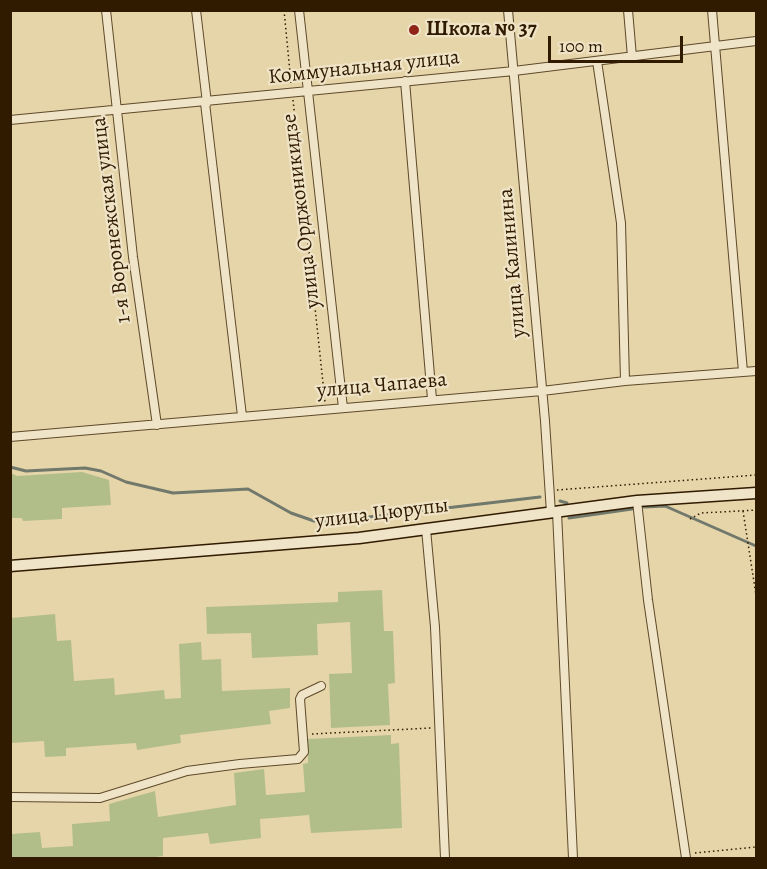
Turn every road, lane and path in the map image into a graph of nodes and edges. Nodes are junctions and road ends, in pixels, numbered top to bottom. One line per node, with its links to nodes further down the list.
1 (106, 10): 17 (street, 1-я Воронежская улица)
2 (196, 10): 16 (street)
3 (284, 10): 15 (path)
4 (299, 10): 14 (street, улица Орджоникидзе)
5 (508, 10): 12 (street, улица Калинина)
6 (628, 10): 10 (street)
7 (712, 10): 9 (street)
8 (756, 41): 9 (street, Коммунальная улица)
9 (716, 48): 10 (street, Коммунальная улица); 20 (street)
10 (632, 57): 11 (street, Коммунальная улица)
11 (597, 61): 12 (street, Коммунальная улица); 21 (street)
12 (514, 71): 13 (street, Коммунальная улица); 22 (street, улица Калинина)
13 (405, 81): 14 (street, Коммунальная улица); 23 (street)
14 (306, 92): 15 (street, Коммунальная улица); 24 (street, улица Орджоникидзе)
15 (292, 94): 16 (street, Коммунальная улица); 25 (path)
16 (206, 103): 17 (street, Коммунальная улица); 26 (street)
17 (117, 109): 18 (street, Коммунальная улица); 27 (street, 1-я Воронежская улица)
18 (10, 120)
19 (756, 371): 20 (street, улица Чапаева)
20 (743, 372): 21 (street, улица Чапаева)
21 (625, 381): 22 (street, улица Чапаева)
22 (542, 391): 23 (street, улица Чапаева); 30 (street, улица Калинина)
23 (432, 399): 24 (street, улица Чапаева)
24 (343, 408): 25 (street, улица Чапаева)
25 (326, 409): 26 (street, улица Чапаева)
26 (242, 416): 27 (street, улица Чапаева)
27 (157, 425): 28 (street, улица Чапаева)
28 (10, 437)
29 (756, 475): 30 (path)
30 (549, 490): 35 (street, улица Калинина)
31 (756, 493): 32 (street, улица Цюрупы)
32 (637, 501): 35 (street, улица Цюрупы); 45 (street)
33 (756, 510): 34 (path)
34 (743, 511): 36 (path); 39 (path)
35 (554, 512): 37 (street, улица Цюрупы); 47 (street, улица Калинина)
36 (690, 519)
37 (426, 529): 38 (street, улица Цюрупы); 41 (street)
38 (10, 566)
39 (756, 595)
40 (321, 686): 42 (street)
41 (440, 728): 42 (path); 46 (street)
42 (303, 734): 43 (street)
43 (10, 797)
44 (756, 847): 45 (path)
45 (686, 856)
46 (446, 858)
47 (573, 858)

